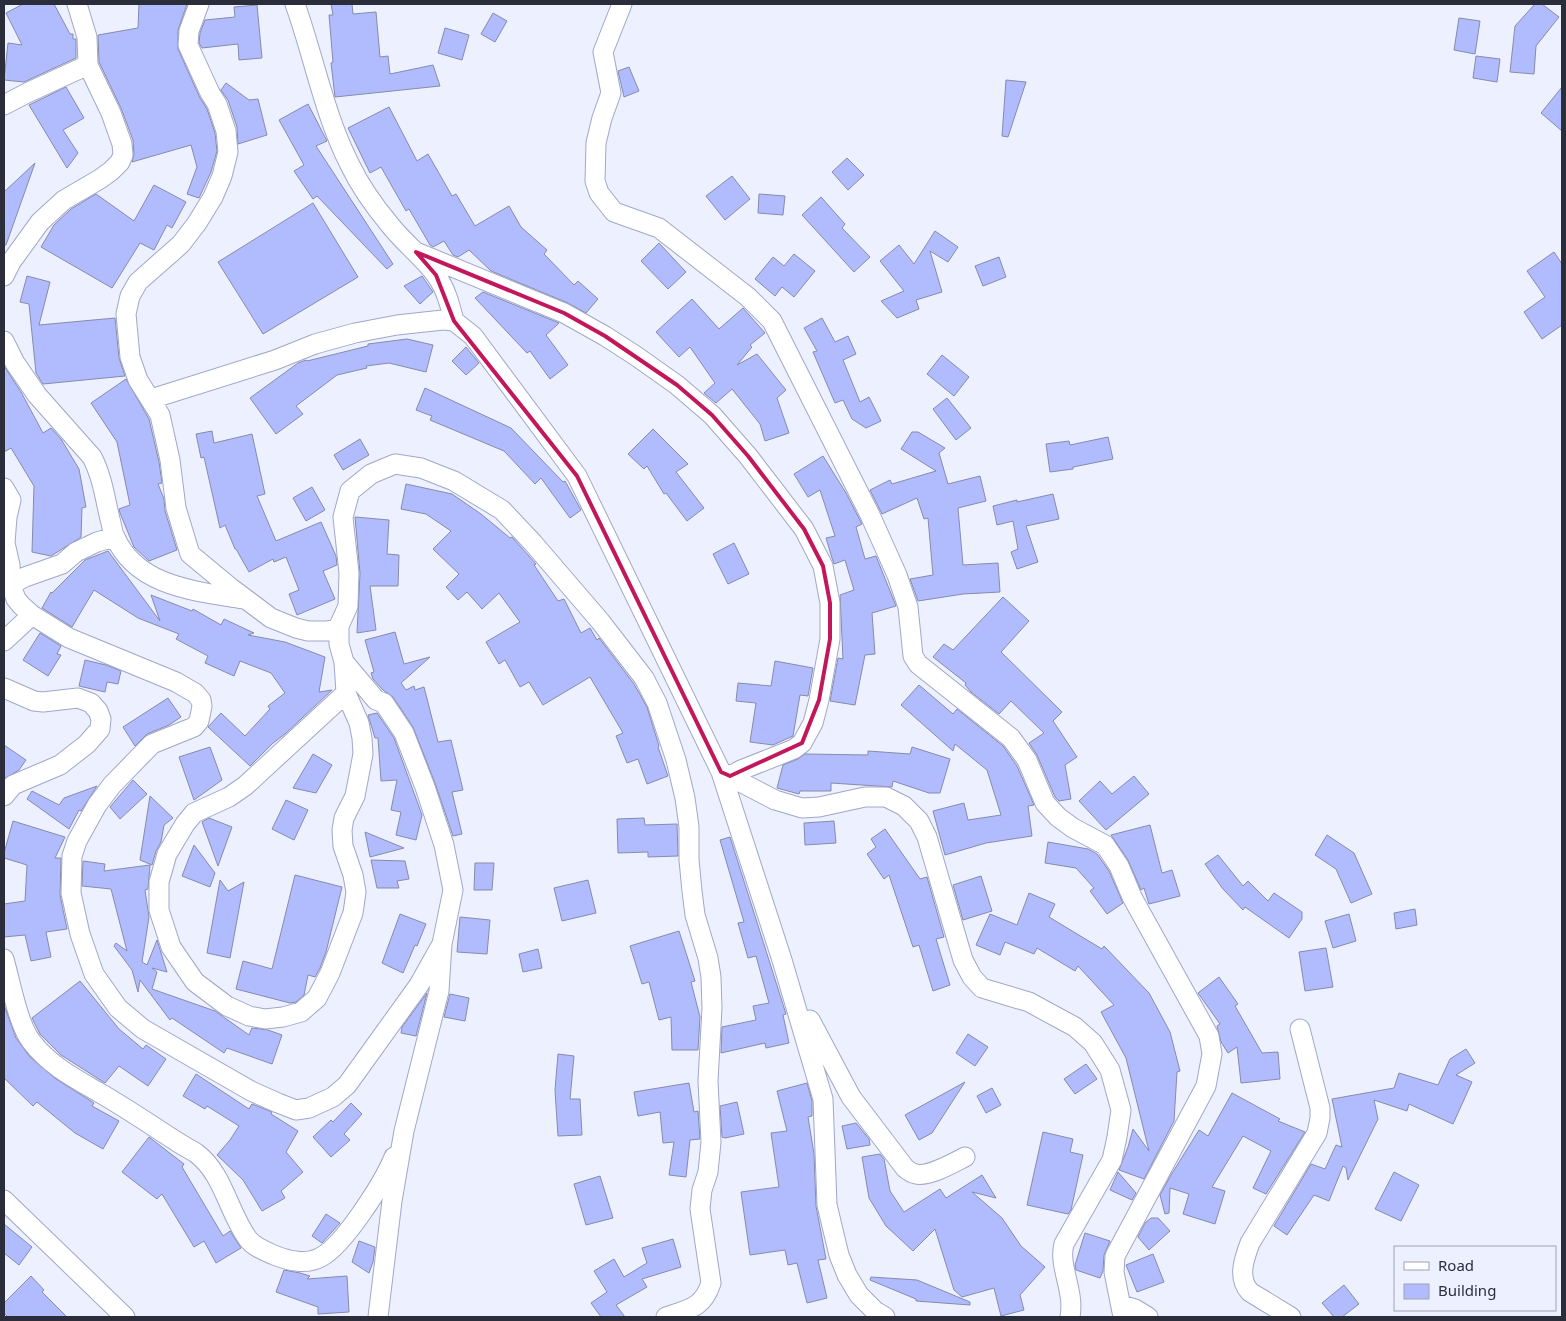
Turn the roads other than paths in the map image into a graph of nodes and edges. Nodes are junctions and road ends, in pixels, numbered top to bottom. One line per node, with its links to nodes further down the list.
1 (77, 4): 5 (street)
2 (199, 4): 11 (street)
3 (295, 4): 7 (street)
4 (622, 4): 31 (street)
5 (88, 65): 6 (street); 8 (street)
6 (4, 106)
7 (416, 252): 9 (street); 22 (street)
8 (4, 276)
9 (454, 321): 11 (street); 22 (street)
10 (4, 341): 13 (street)
11 (151, 399): 15 (street)
12 (4, 488): 14 (street)
13 (115, 537): 14 (street); 15 (street)
14 (11, 585): 16 (street)
15 (246, 600): 17 (street)
16 (32, 615): 18 (street); 24 (street)
17 (340, 626): 19 (street); 34 (street)
18 (4, 641)
19 (344, 662): 21 (street); 24 (street)
20 (4, 688): 23 (street)
21 (346, 693): 21 (street)
22 (725, 774): 26 (street); 36 (street)
23 (4, 796)
24 (442, 944): 28 (street)
25 (4, 958): 28 (street)
26 (782, 960): 29 (street); 35 (street)
27 (1300, 1029): 38 (street)
28 (404, 1131): 33 (street)
29 (965, 1157)
30 (4, 1200): 32 (street)
31 (1122, 1311): 37 (street)
32 (125, 1317)
33 (378, 1317)
34 (666, 1317)
35 (885, 1317)
36 (1070, 1317)
37 (1148, 1317)
38 (1291, 1317)

